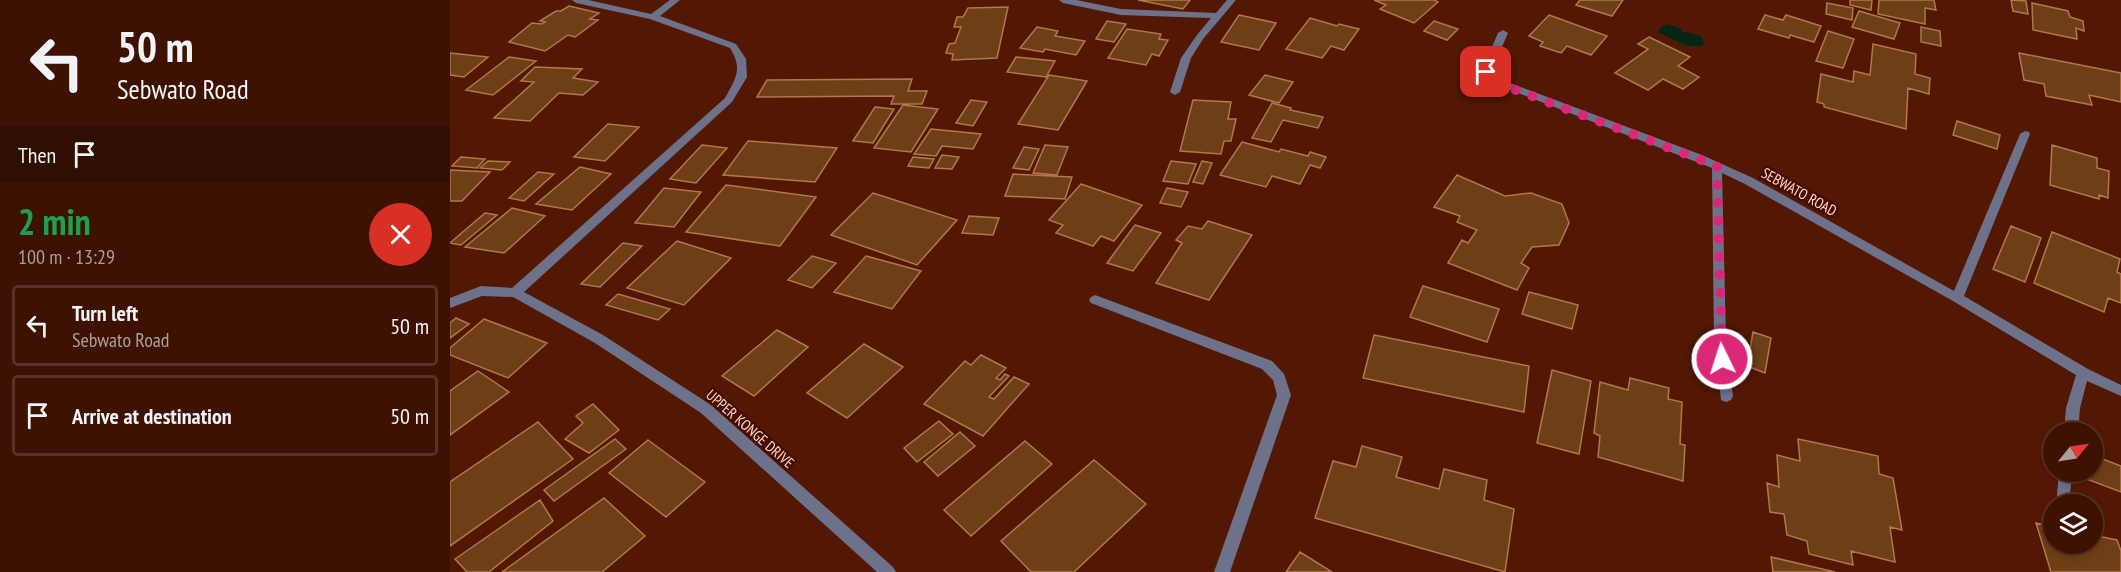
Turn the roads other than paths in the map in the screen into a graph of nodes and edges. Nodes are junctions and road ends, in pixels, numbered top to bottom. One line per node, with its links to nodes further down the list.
1 (576, 0): 6 (street)
2 (676, 0): 6 (street)
3 (1063, 0): 5 (street)
4 (1232, 0): 5 (street)
5 (1217, 16): 8 (street)
6 (653, 17): 11 (street)
7 (1503, 33): 10 (street, SEBWATO ROAD)
8 (1175, 92)
9 (2025, 134): 12 (street)
10 (1717, 166): 12 (street, SEBWATO ROAD); 17 (street)
11 (515, 293): 14 (street, UPPER KONGE DRIVE); 19 (street, UPPER KONGE DRIVE)
12 (1957, 298): 15 (street, SEBWATO ROAD)
13 (1095, 300): 20 (street)
14 (450, 303)
15 (2083, 373): 16 (street, SEBWATO ROAD); 18 (street)
16 (2121, 391)
17 (1726, 396)
18 (2072, 422)
19 (888, 572)
20 (1222, 572)

